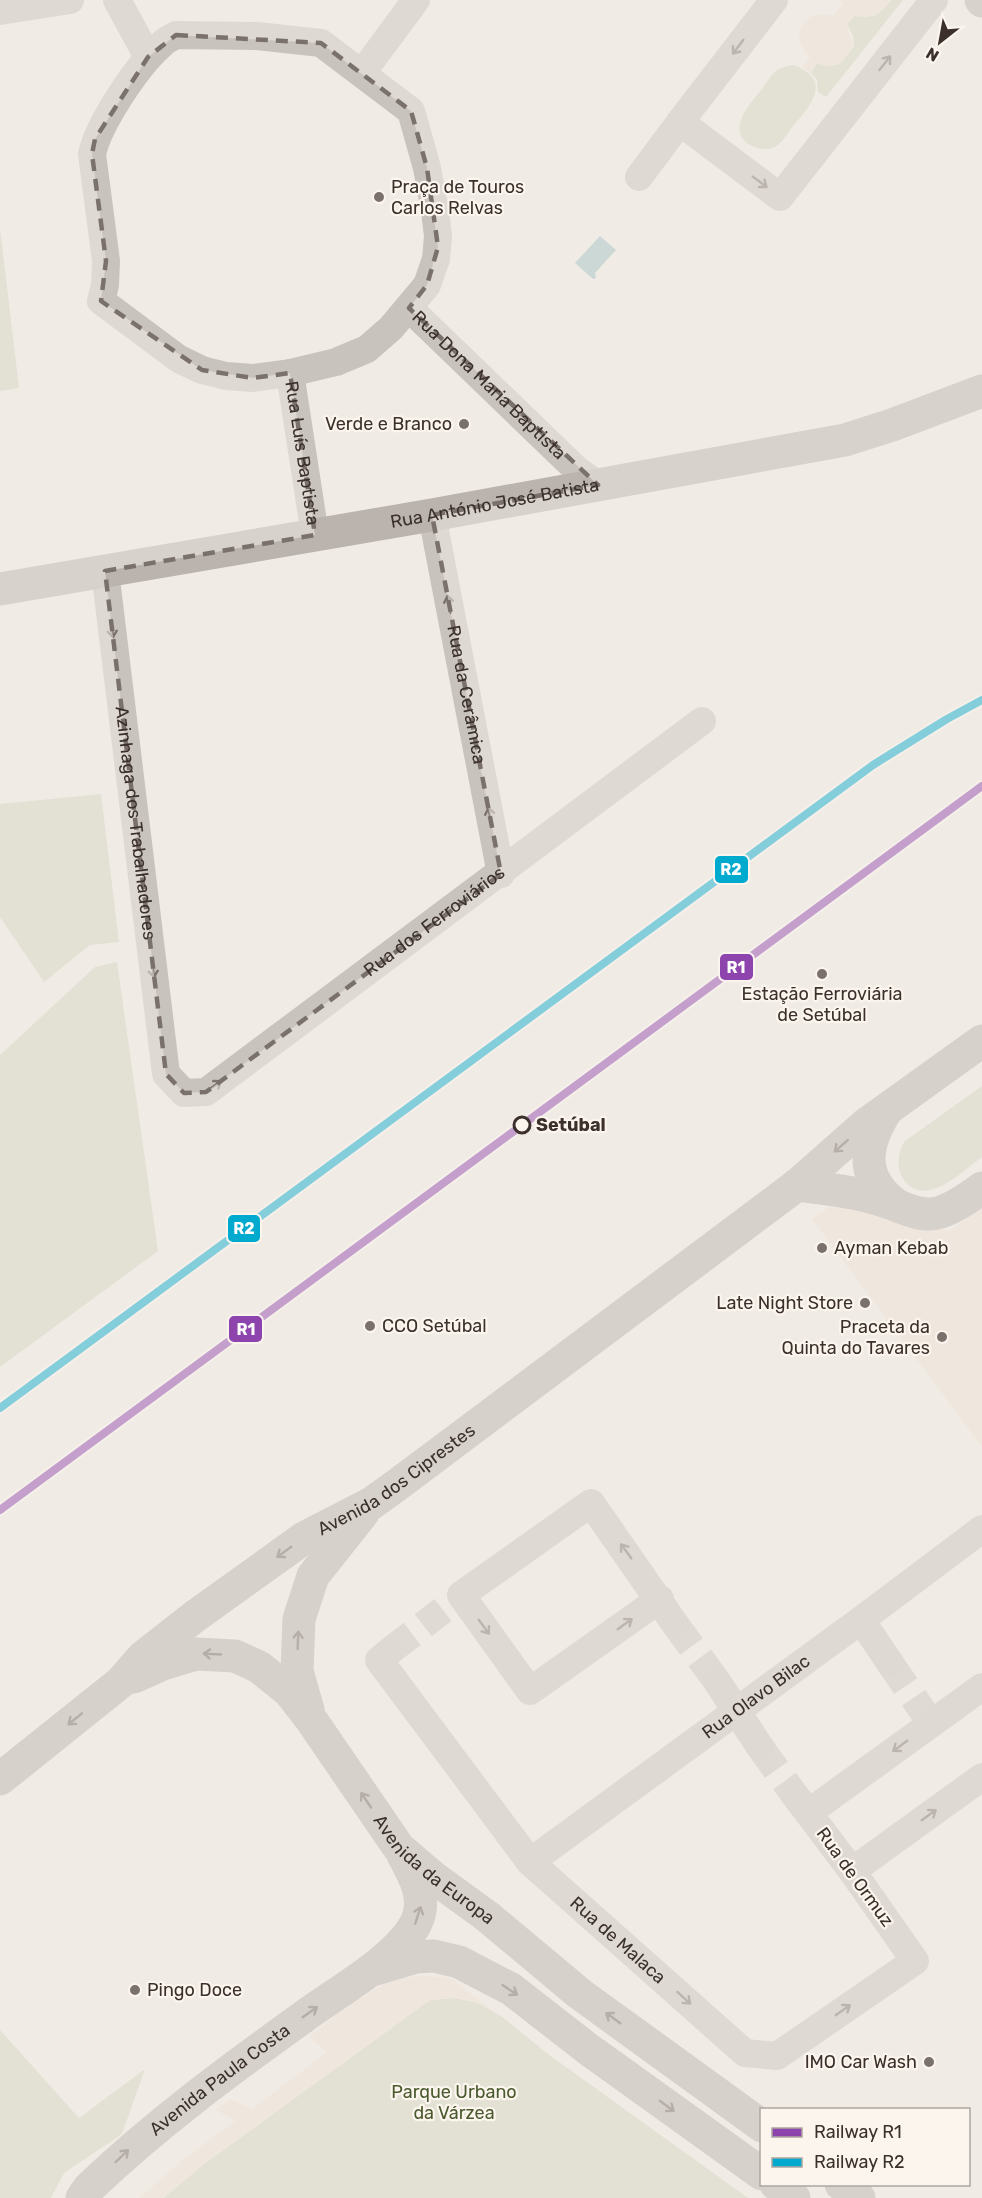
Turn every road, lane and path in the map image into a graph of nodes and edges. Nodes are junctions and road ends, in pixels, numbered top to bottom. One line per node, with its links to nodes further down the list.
1 (70, 0): 6 (street)
2 (117, 0): 7 (street)
3 (416, 0): 8 (street)
4 (774, 0): 9 (street, one-way to 9)
5 (934, 0): 9 (street, one-way to 5)
6 (0, 11)
7 (148, 57): 8 (street, Rua Dona Maria Baptista); 12 (street, Rua Dona Maria Baptista)
8 (362, 73): 11 (street, Rua Dona Maria Baptista)
9 (680, 122): 10 (street)
10 (639, 177)
11 (409, 308): 12 (street, Rua Dona Maria Baptista); 14 (street, Rua Dona Maria Baptista)
12 (290, 373): 16 (street, Rua Luís Baptista)
13 (982, 390): 14 (main road, Rua António José Batista)
14 (598, 485): 15 (main road, Rua António José Batista)
15 (432, 515): 16 (main road, Rua António José Batista); 20 (street, Rua da Cerâmica, one-way to 15)
16 (315, 535): 17 (main road, Rua António José Batista)
17 (105, 571): 18 (main road, Rua António José Batista); 23 (street, Azinhaga dos Trabalhadores, one-way to 23)
18 (0, 589)
19 (702, 721): 20 (street, Rua dos Ferroviários)
20 (501, 874): 23 (street, Rua dos Ferroviários, one-way to 20)
21 (982, 1041): 22 (main road, Avenida dos Ciprestes)
22 (969, 1058): 24 (main road, Avenida dos Ciprestes)
23 (166, 1074)
24 (887, 1109): 25 (main road, Avenida dos Ciprestes, one-way to 25); 27 (main road, Avenida dos Ciprestes)
25 (797, 1185): 27 (main road, Avenida dos Ciprestes); 28 (main road, Avenida dos Ciprestes)
26 (982, 1188): 27 (main road, Avenida dos Ciprestes)
27 (902, 1209)
28 (372, 1503): 36 (main road, Avenida dos Ciprestes, one-way to 36); 39 (main road, one-way to 28)
29 (982, 1529): 31 (street, Rua Olavo Bilac)
30 (660, 1599): 30 (street, one-way to 30); 32 (street)
31 (861, 1620): 34 (street); 38 (street, Rua Olavo Bilac)
32 (675, 1624)
33 (384, 1656): 44 (street, Rua de Malaca)
34 (890, 1663)
35 (716, 1680): 38 (street)
36 (121, 1682): 39 (main road, Avenida da Europa, one-way to 36); 42 (main road, Avenida dos Ciprestes, one-way to 42)
37 (982, 1687): 45 (street, Rua de Ormuz, one-way to 45)
38 (736, 1711): 40 (street); 44 (street, Rua Olavo Bilac)
39 (310, 1718): 43 (main road, Avenida da Europa, one-way to 39)
40 (760, 1747)
41 (982, 1777): 45 (street, one-way to 41)
42 (0, 1779)
43 (399, 1848): 47 (main road, one-way to 43); 48 (main road, Avenida da Europa, one-way to 43)
44 (530, 1862): 46 (street, Rua de Malaca, one-way to 46)
45 (852, 1871): 46 (street, Rua de Ormuz)
46 (915, 1961)
47 (366, 1973): 49 (main road, one-way to 49); 52 (main road, Avenida Paula Costa, one-way to 47)
48 (760, 2125)
49 (760, 2173)
50 (779, 2186): 53 (main road)
51 (844, 2186): 54 (main road)
52 (82, 2198)
53 (794, 2198)
54 (859, 2198)

